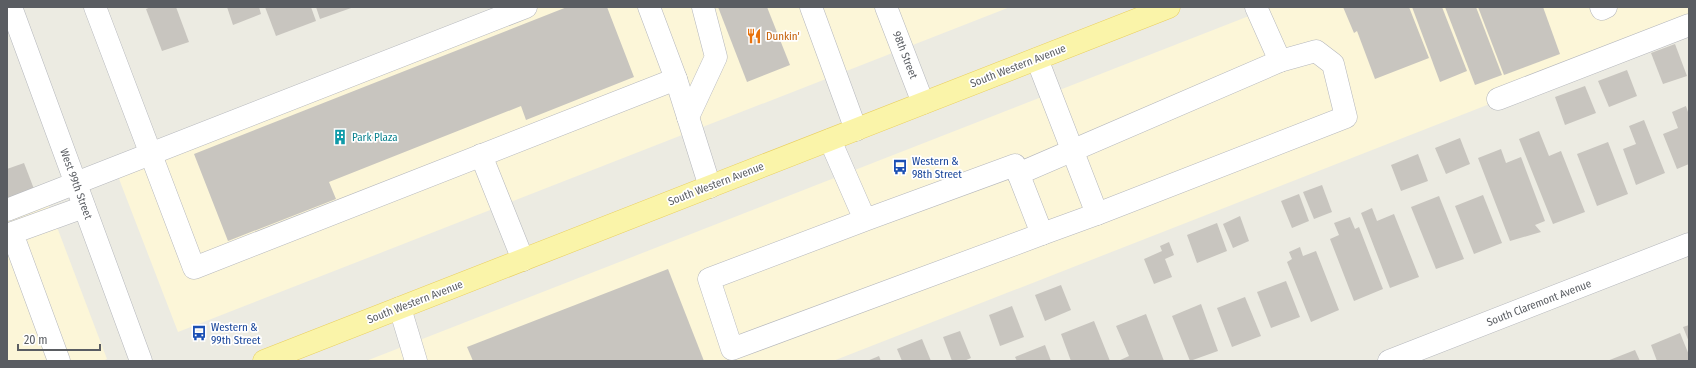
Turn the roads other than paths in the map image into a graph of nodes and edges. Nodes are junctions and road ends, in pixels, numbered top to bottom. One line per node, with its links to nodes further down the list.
1 (11, 7): 25 (street, West 99th Street)
2 (95, 7): 22 (street)
3 (526, 7): 22 (street)
4 (649, 7): 15 (street)
5 (703, 7): 18 (street)
6 (811, 7): 19 (street)
7 (886, 7): 17 (street, 98th Street)
8 (1169, 7): 13 (main road, South Western Avenue)
9 (1256, 7): 14 (street)
10 (1601, 7): 11 (street)
11 (1606, 7)
12 (1689, 25): 16 (street)
13 (1037, 59): 17 (main road, South Western Avenue); 21 (street)
14 (1280, 61): 21 (street); 29 (street)
15 (676, 79): 18 (street); 23 (street)
16 (1498, 98)
17 (923, 103): 19 (main road, South Western Avenue)
18 (688, 117): 26 (street)
19 (856, 130): 20 (main road, South Western Avenue)
20 (830, 140): 26 (main road, South Western Avenue); 30 (street)
21 (1072, 151): 24 (street); 29 (street)
22 (149, 154): 23 (street); 25 (street)
23 (482, 155): 33 (street)
24 (1018, 174): 30 (street); 31 (street)
25 (75, 182): 27 (street, West 99th Street); 28 (street)
26 (710, 187): 33 (main road, South Western Avenue)
27 (84, 207): 35 (street); 36 (street, West 99th Street)
28 (7, 210)
29 (1096, 214): 31 (street)
30 (866, 220): 31 (street)
31 (1042, 234)
32 (1689, 244): 39 (street, South Claremont Avenue)
33 (523, 260): 34 (main road, South Western Avenue)
34 (400, 308): 37 (main road, South Western Avenue); 38 (street)
35 (59, 361)
36 (141, 361)
37 (264, 361)
38 (416, 361)
39 (1389, 361)

